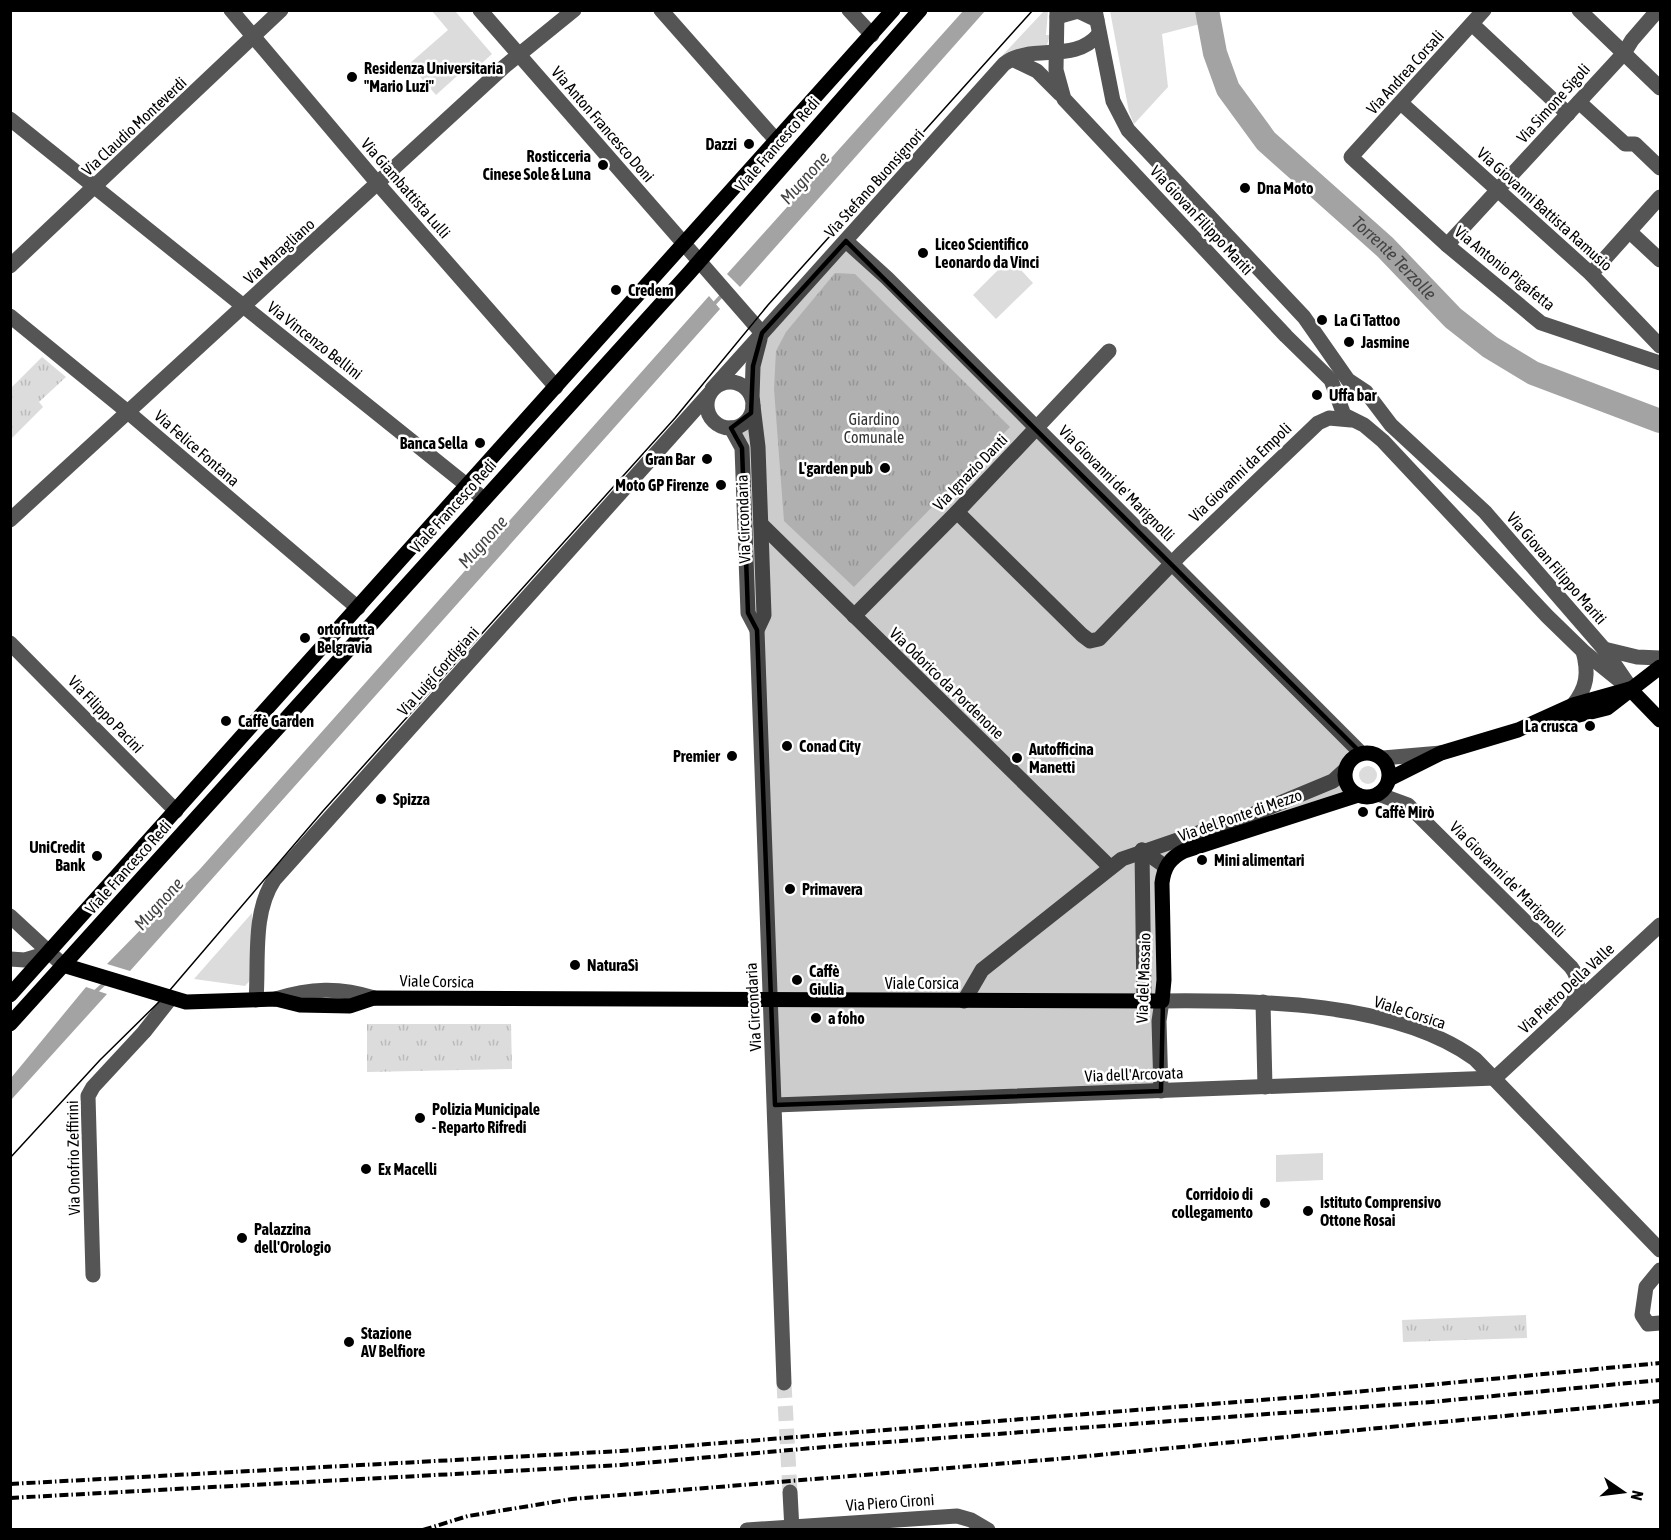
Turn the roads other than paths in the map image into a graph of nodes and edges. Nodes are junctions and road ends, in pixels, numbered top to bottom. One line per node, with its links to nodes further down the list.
1 (231, 10): 16 (street, Via Giambattista Lulli)
2 (281, 10): 16 (street, Via Claudio Monteverdi)
3 (480, 10): 19 (street, Via Anton Francesco Doni)
4 (574, 10): 19 (street, Via Maragliano)
5 (661, 10): 27 (street)
6 (849, 10): 15 (street)
7 (893, 10): 15 (main road, Viale Francesco Redi)
8 (920, 10): 39 (main road, Viale Francesco Redi)
9 (1484, 10): 14 (street, Via Andrea Corsali)
10 (1579, 10): 18 (street)
11 (1658, 10): 18 (street, Via Simone Sigoli)
12 (1057, 14): 13 (street); 17 (street, Via Giovan Filippo Mariti)
13 (1097, 22): 17 (street); 50 (street, Via Giovan Filippo Mariti)
14 (1472, 24): 24 (street, Via Andrea Corsali); 25 (street)
15 (872, 35): 27 (main road, Viale Francesco Redi)
16 (254, 37): 30 (street, Via Giambattista Lulli); 31 (street, Via Claudio Monteverdi)
17 (1056, 53): 20 (street); 22 (street, Via Giovan Filippo Mariti)
18 (1624, 53): 21 (street); 23 (street, Via Simone Sigoli)
19 (519, 55): 30 (street, Via Maragliano); 36 (street, Via Anton Francesco Doni)
20 (1012, 58): 22 (street); 35 (street, Via Stefano Buonsignori)
21 (1660, 88)
22 (1064, 99): 52 (street, Via Giovan Filippo Mariti)
23 (1579, 102): 25 (street, Via Simone Sigoli); 29 (street)
24 (1401, 103): 28 (street, Via Andrea Corsali); 32 (street, Via Giovanni Battista Ramusio)
25 (1568, 114): 32 (street, Via Simone Sigoli)
26 (10, 119): 31 (street, Via Vincenzo Bellini)
27 (775, 139): 36 (main road, Viale Francesco Redi)
28 (1352, 158): 37 (street, Via Antonio Pigafetta)
29 (1660, 168)
30 (378, 185): 42 (street, Via Maragliano); 48 (street, Via Giambattista Lulli)
31 (96, 186): 40 (street, Via Claudio Monteverdi); 42 (street, Via Vincenzo Bellini)
32 (1497, 191): 37 (street, Via Simone Sigoli); 41 (street, Via Giovanni Battista Ramusio)
33 (1660, 197): 34 (street)
34 (1630, 232): 38 (street); 41 (street)
35 (846, 241): 44 (street, Via Stefano Buonsignori); 56 (street, Via Giovanni de' Marignolli)
36 (684, 244): 39 (street, Via Anton Francesco Doni); 48 (main road, Viale Francesco Redi)
37 (1447, 245): 47 (street, Via Antonio Pigafetta)
38 (1660, 260)
39 (698, 261): 44 (street, Via Anton Francesco Doni); 58 (main road, Viale Francesco Redi)
40 (10, 266)
41 (1591, 274): 45 (street, Via Giovanni Battista Ramusio)
42 (244, 307): 53 (street, Via Maragliano); 57 (street, Via Vincenzo Bellini)
43 (10, 316): 53 (street, Via Felice Fontana)
44 (762, 333): 49 (street, Via Stefano Buonsignori); 51 (street, Via Stefano Buonsignori)
45 (1660, 346)
46 (1110, 351): 56 (street, Via Ignazio Danti)
47 (1660, 363)
48 (556, 387): 57 (main road, Viale Francesco Redi)
49 (711, 392): 51 (street); 55 (street); 93 (street, Via Luigi Gordigiani)
50 (1367, 395): 52 (street); 54 (street); 67 (street, Via Giovan Filippo Mariti)
51 (752, 402): 55 (street); 61 (street, Via Circondaria)
52 (1340, 404): 54 (street, Via Giovan Filippo Mariti)
53 (129, 413): 60 (street, Via Maragliano); 63 (street, Via Felice Fontana)
54 (1353, 420): 62 (street, Via Giovanni da Empoli); 68 (street, Via Giovan Filippo Mariti)
55 (731, 428): 65 (street, Via Circondaria)
56 (1037, 428): 59 (street, Via Ignazio Danti); 62 (street, Via Giovanni de' Marignolli)
57 (468, 486): 58 (street, Via Vincenzo Bellini); 63 (main road, Viale Francesco Redi)
58 (484, 499): 90 (main road, Viale Francesco Redi)
59 (957, 512): 62 (street, Via Giovanni da Empoli); 64 (street, Via Ignazio Danti)
60 (10, 520)
61 (761, 524): 64 (street, Via Odorico da Pordenone); 65 (street, Via Circondaria)
62 (1172, 563): 75 (street, Via Giovanni de' Marignolli)
63 (358, 608): 82 (main road, Viale Francesco Redi)
64 (854, 616): 84 (street, Via Odorico da Pordenone)
65 (757, 630): 94 (street, Via Circondaria)
66 (10, 643): 82 (street, Via Filippo Pacini)
67 (1604, 649): 69 (street); 71 (street, Via Giovan Filippo Mariti)
68 (1583, 651): 71 (street, Via Giovan Filippo Mariti); 72 (street)
69 (1660, 658)
70 (1660, 667): 71 (main road)
71 (1630, 689): 72 (main road); 73 (main road, Via Giovan Filippo Mariti); 74 (main road)
72 (1573, 705): 74 (main road)
73 (1660, 720)
74 (1518, 730): 76 (main road)
75 (1361, 753): 77 (main road); 78 (main road, Via del Ponte di Mezzo)
76 (1441, 753): 77 (street); 79 (main road)
77 (1383, 758): 79 (main road)
78 (1346, 769): 81 (main road); 83 (street, Via del Ponte di Mezzo)
79 (1389, 779): 80 (main road)
80 (1378, 794): 81 (main road, Via del Ponte di Mezzo); 99 (street, Via Giovanni de' Marignolli)
81 (1358, 795): 85 (main road, Via del Ponte di Mezzo)
82 (176, 811): 88 (main road, Viale Francesco Redi)
83 (1142, 850): 84 (street, Via del Ponte di Mezzo); 85 (street); 96 (street, Via del Massaio)
84 (1110, 867): 95 (street, Via del Ponte di Mezzo)
85 (1166, 867): 97 (main road, Via del Massaio)
86 (10, 916): 88 (street)
87 (1660, 925): 99 (street, Via Pietro Della Valle)
88 (48, 953): 89 (street); 90 (street); 91 (main road, Viale Francesco Redi)
89 (10, 959)
90 (63, 965): 92 (main road, Viale Corsica); 100 (main road, Viale Francesco Redi)
91 (10, 995)
92 (170, 999): 93 (main road, Viale Corsica); 109 (street, Via Onofrio Zeffirini)
93 (256, 1000): 94 (main road, Viale Corsica)
94 (770, 1000): 95 (main road, Viale Corsica); 106 (street, Via Circondaria)
95 (964, 1001): 96 (main road, Viale Corsica)
96 (1144, 1001): 97 (main road, Viale Corsica)
97 (1162, 1001): 98 (street, Viale Corsica); 105 (street, Via del Massaio)
98 (1263, 1002): 101 (street, Viale Corsica); 104 (street)
99 (1567, 1011): 102 (street, Via Pietro Della Valle)
100 (10, 1024)
101 (1463, 1051): 102 (street, Viale Corsica); 103 (street)
102 (1495, 1078): 103 (street, Via dell'Arcovata); 107 (street, Viale Corsica)
103 (1449, 1081): 104 (street, Via dell'Arcovata)
104 (1265, 1087): 105 (street, Via dell'Arcovata)
105 (1161, 1091): 106 (street, Via dell'Arcovata)
106 (775, 1106): 111 (street, Via Circondaria)
107 (1660, 1250)
108 (1660, 1270): 110 (street)
109 (93, 1275)
110 (1660, 1323)
111 (784, 1383)
112 (790, 1492): 113 (street)
113 (792, 1528): 114 (street, Via Piero Cironi); 115 (street, Via Piero Cironi)
114 (747, 1530)
115 (988, 1530)

